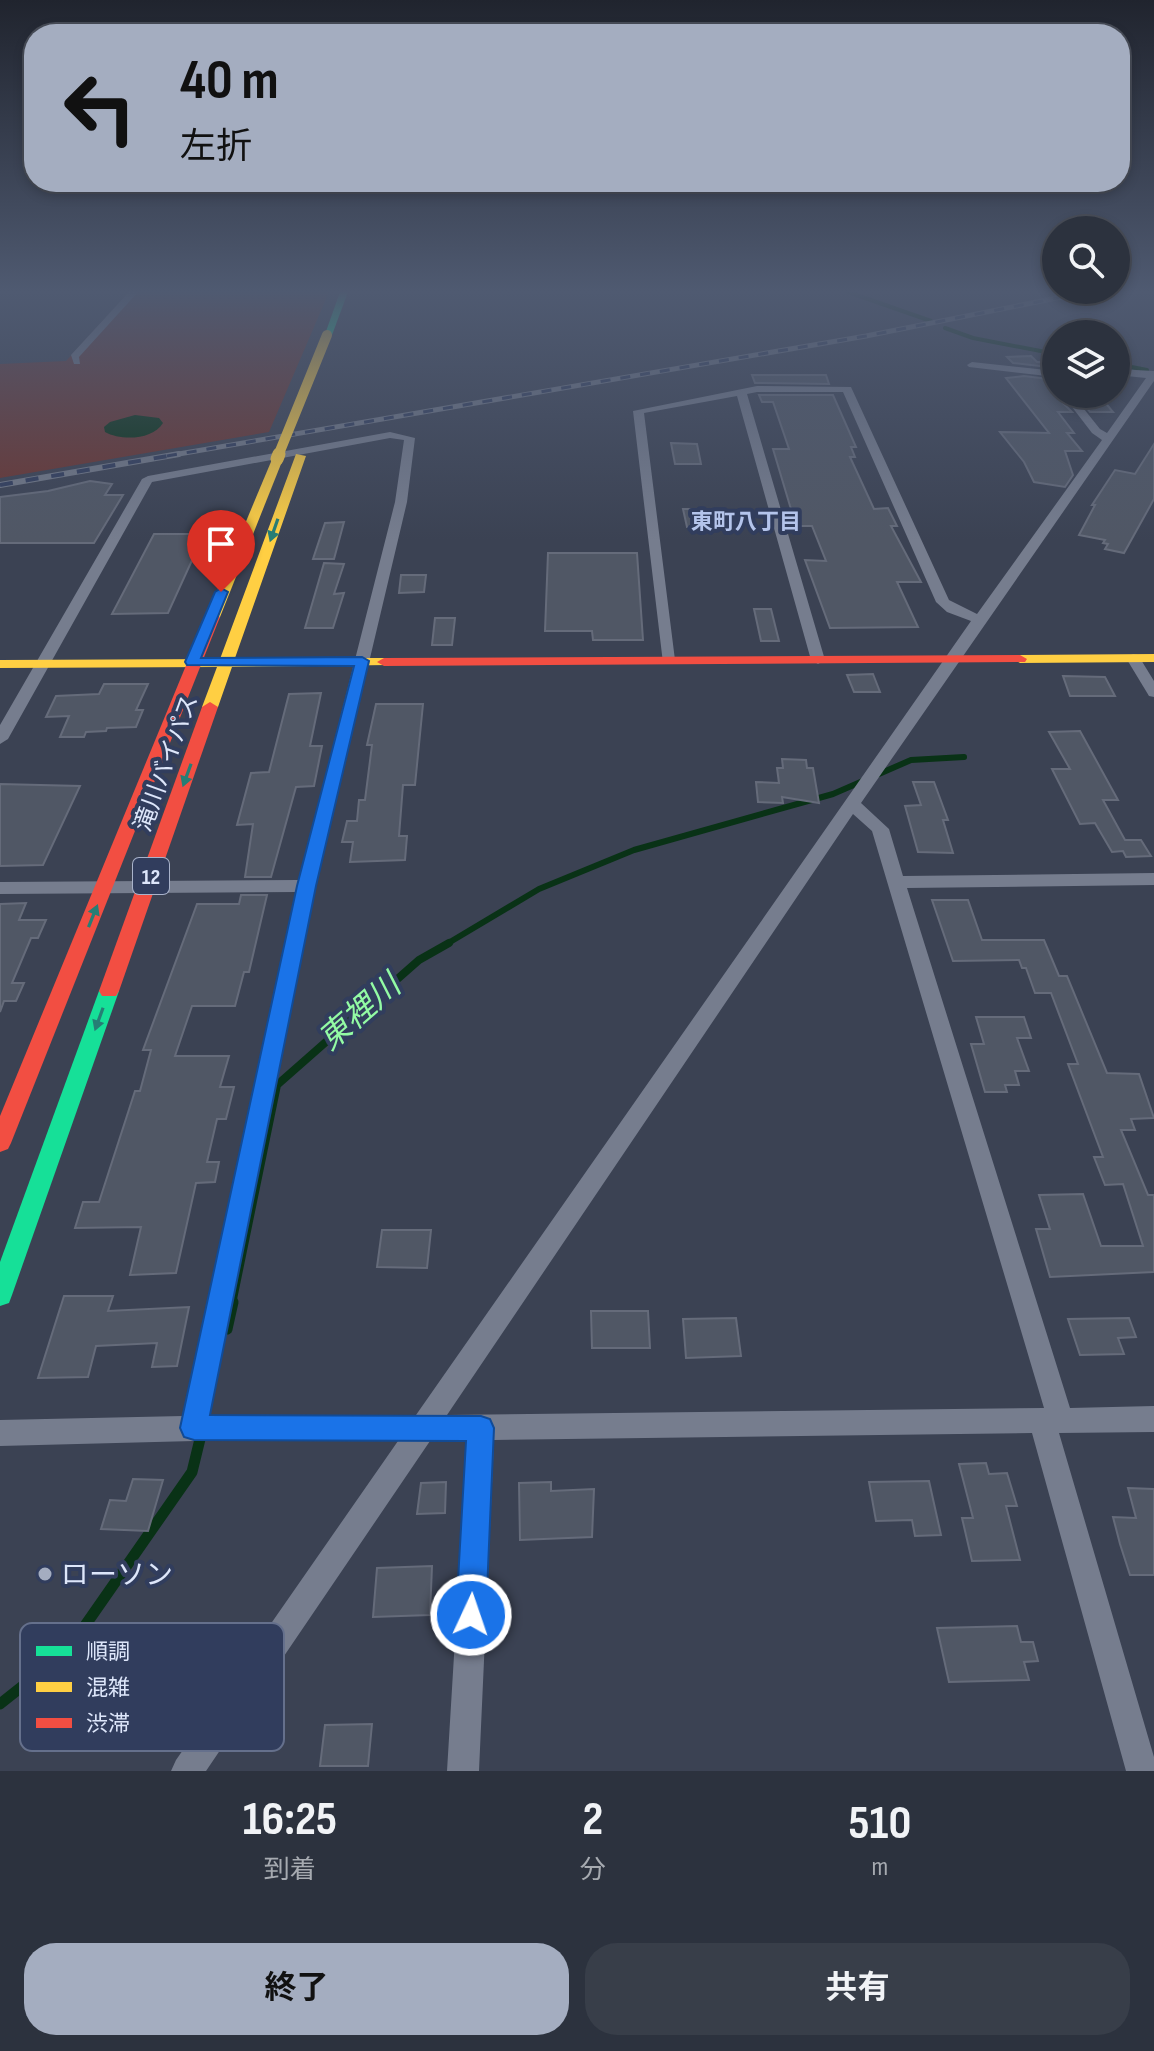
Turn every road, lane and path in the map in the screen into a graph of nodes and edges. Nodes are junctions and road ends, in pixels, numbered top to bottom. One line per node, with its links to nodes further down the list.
1 (317, 375): 14 (main road, 滝川バイパス / 12, bridge)
2 (324, 375): 15 (main road, 滝川バイパス / 12, one-way to 15)
3 (1153, 375): 6 (street)
4 (741, 392): 7 (street); 11 (street); 12 (street)
5 (1078, 408): 6 (street)
6 (1107, 438): 7 (street)
7 (980, 620): 8 (street)
8 (952, 658): 9 (main road); 12 (main road); 20 (street)
9 (1133, 658): 10 (main road); 18 (street)
10 (1154, 658)
11 (668, 660): 12 (main road); 13 (main road)
12 (818, 660)
13 (362, 661): 15 (main road); 16 (street); 23 (street)
14 (192, 662): 15 (main road); 16 (main road); 24 (main road, 滝川バイパス / 12)
15 (228, 662): 26 (main road, 滝川バイパス / 12, one-way to 26)
16 (42, 663): 17 (main road); 19 (street)
17 (0, 664)
18 (1154, 693)
19 (0, 739)
20 (853, 805): 22 (street); 32 (street)
21 (1154, 879): 22 (street)
22 (896, 882): 30 (street)
23 (307, 886): 26 (street); 31 (street)
24 (105, 887): 25 (street); 26 (street); 27 (main road, 滝川バイパス / 12, one-way to 24)
25 (0, 888)
26 (146, 889): 28 (main road, 滝川バイパス / 12, one-way to 28)
27 (0, 1143)
28 (0, 1295)
29 (1154, 1419): 30 (street)
30 (1051, 1420): 33 (street); 39 (street)
31 (194, 1428): 32 (street); 34 (street)
32 (424, 1428): 33 (street); 35 (street)
33 (481, 1428): 38 (street)
34 (0, 1433)
35 (284, 1631)
36 (201, 1751): 37 (street)
37 (187, 1771)
38 (463, 1771)
39 (1142, 1771)

